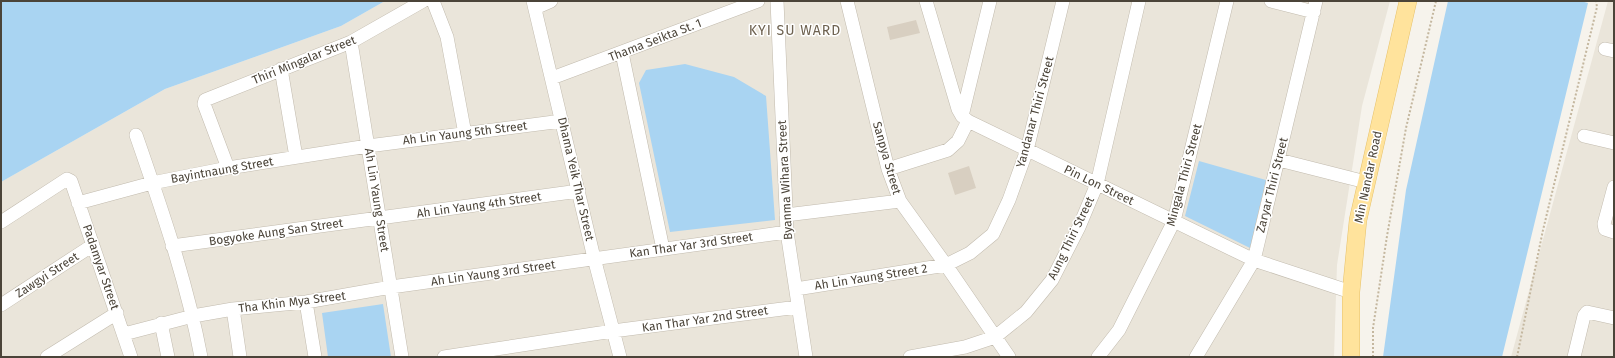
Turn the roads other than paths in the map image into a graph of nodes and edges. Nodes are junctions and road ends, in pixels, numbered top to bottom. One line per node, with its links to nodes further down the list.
1 (423, 1): 16 (street, Thiri Mingalar Street)
2 (433, 1): 22 (street)
3 (552, 1): 14 (street)
4 (777, 1): 39 (street, Byanma Wihara Street)
5 (847, 1): 31 (street, Sanpya Street)
6 (926, 1): 20 (street)
7 (990, 1): 20 (street)
8 (1063, 1): 27 (street, Yandanar Thiri Street)
9 (1139, 1): 34 (street, Aung Thiri Street)
10 (1226, 1): 41 (street, Mingala Thiri Street)
11 (1271, 1): 15 (street)
12 (1408, 1): 32 (main road, Min Nandar Road)
13 (754, 2): 17 (street, Thama Seikta St. 1)
14 (534, 4): 19 (street, Dhama Yeik Thar Street)
15 (1315, 6): 29 (street, Zaryar Thiri Street)
16 (351, 42): 18 (street, Thiri Mingalar Street); 26 (street, Ah Lin Yaung Street)
17 (622, 53): 19 (street, Thama Seikta St. 1); 47 (street)
18 (281, 69): 28 (street); 30 (street, Thiri Mingalar Street)
19 (552, 78): 21 (street, Dhama Yeik Thar Street)
20 (965, 119): 27 (street, Pin Lon Street); 31 (street)
21 (562, 121): 22 (street, Ah Lin Yaung 5th Street); 36 (street, Dhama Yeik Thar Street)
22 (465, 134): 26 (street, Ah Lin Yaung 5th Street)
23 (136, 135): 33 (street)
24 (1584, 136): 25 (street)
25 (1614, 143)
26 (368, 146): 28 (street, Bayintnaung Street); 40 (street, Ah Lin Yaung Street)
27 (1027, 150): 34 (street, Pin Lon Street); 50 (street, Yandanar Thiri Street)
28 (296, 157): 30 (street, Bayintnaung Street)
29 (1279, 160): 32 (street); 49 (street, Zaryar Thiri Street)
30 (228, 168): 33 (street, Bayintnaung Street)
31 (888, 169): 37 (street, Sanpya Street)
32 (1366, 182): 53 (main road, Min Nandar Road)
33 (152, 183): 38 (street, Bayintnaung Street); 46 (street)
34 (1097, 184): 41 (street, Pin Lon Street); 64 (street, Aung Thiri Street)
35 (1614, 187): 44 (street)
36 (579, 191): 40 (street, Ah Lin Yaung 4th Street); 48 (street, Dhama Yeik Thar Street)
37 (900, 201): 39 (street); 50 (street, Sanpya Street)
38 (78, 203): 42 (street, Padamyar Street); 45 (street, Padamyar Street)
39 (786, 215): 43 (street, Byanma Wihara Street)
40 (380, 218): 46 (street, Bogyoke Aung San Street); 51 (street, Ah Lin Yaung Street)
41 (1174, 221): 49 (street, Pin Lon Street); 77 (street, Mingala Thiri Street)
42 (1, 222)
43 (787, 232): 47 (street, Kan Thar Yar 3rd Street); 52 (street, Byanma Wihara Street)
44 (1614, 232)
45 (93, 245): 55 (street, Zawgyi Street); 58 (street, Padamyar Street)
46 (172, 246): 59 (street)
47 (663, 249): 48 (street, Kan Thar Yar 3rd Street)
48 (594, 258): 51 (street, Ah Lin Yaung 3rd Street); 62 (street, Dhama Yeik Thar Street)
49 (1254, 260): 53 (street, Pin Lon Street); 78 (street, Zaryar Thiri Street)
50 (946, 265): 52 (street, Ah Lin Yaung Street 2); 64 (street, Sanpya Street)
51 (391, 287): 54 (street, Tha Khin Mya Street); 71 (street, Ah Lin Yaung Street)
52 (796, 289): 56 (street, Byanma Wihara Street)
53 (1351, 292): 79 (main road, Min Nandar Road)
54 (306, 302): 57 (street, Tha Khin Mya Street); 70 (street)
55 (1, 305)
56 (798, 307): 62 (street, Kan Thar Yar 2nd Street); 74 (street, Byanma Wihara Street)
57 (233, 309): 59 (street, Tha Khin Mya Street); 69 (street)
58 (117, 313): 63 (street, Padamyar Street); 65 (street)
59 (193, 316): 61 (street, Tha Khin Mya Street); 68 (street)
60 (1614, 318): 80 (street)
61 (161, 323): 63 (street, Tha Khin Mya Street); 67 (street)
62 (612, 331): 72 (street, Kan Thar Yar 2nd Street); 73 (street, Dhama Yeik Thar Street)
63 (124, 334): 66 (street, Padamyar Street)
64 (995, 337): 75 (street); 76 (street, Sanpya Street)
65 (47, 357)
66 (131, 357)
67 (168, 357)
68 (201, 357)
69 (240, 357)
70 (315, 357)
71 (402, 357)
72 (444, 357)
73 (620, 357)
74 (806, 357)
75 (910, 357)
76 (1009, 357)
77 (1098, 357)
78 (1196, 357)
79 (1351, 357)
80 (1574, 357)

